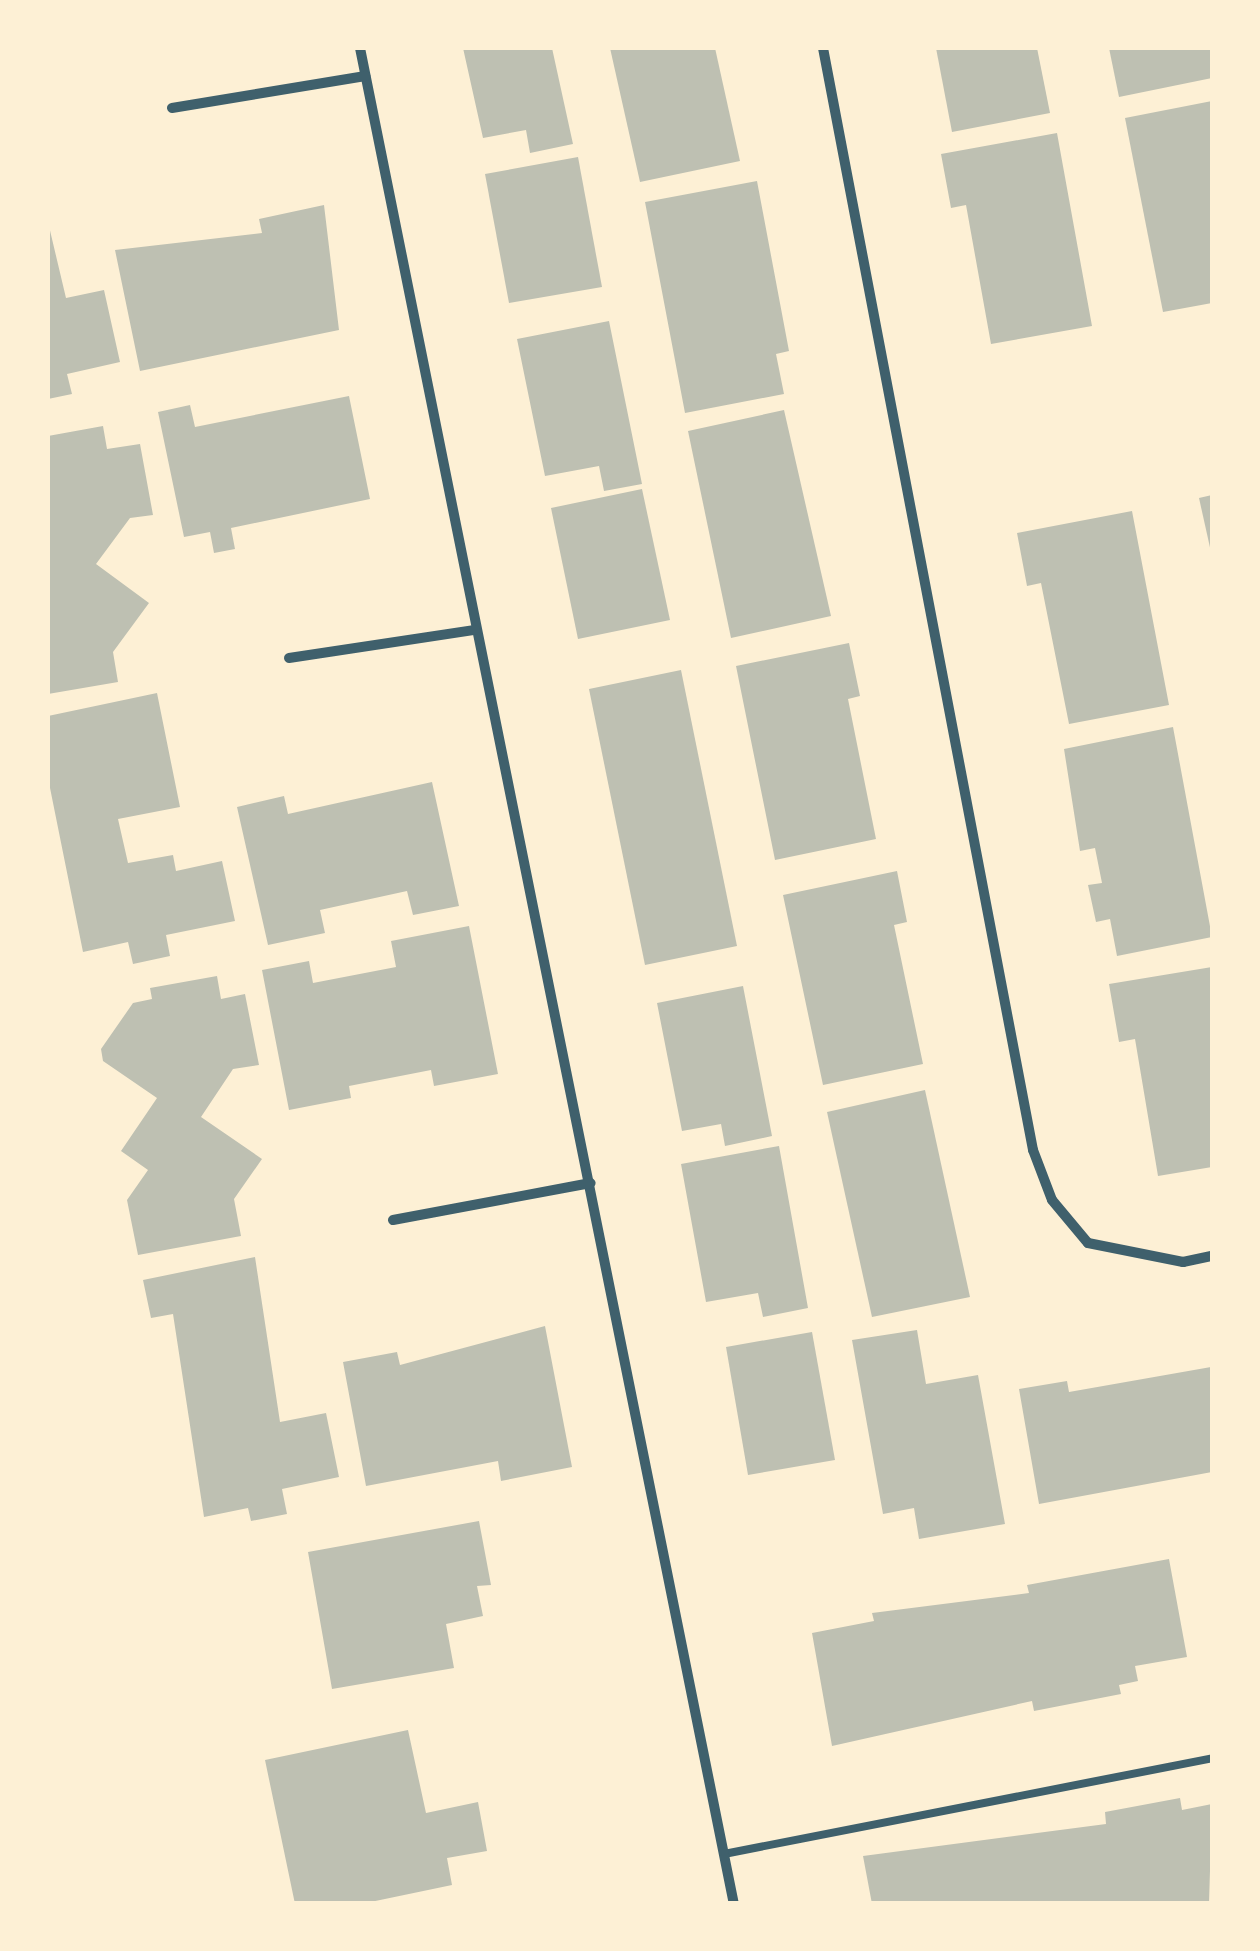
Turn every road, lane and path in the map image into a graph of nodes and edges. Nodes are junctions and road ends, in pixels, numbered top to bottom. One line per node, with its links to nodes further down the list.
1 (360, 48): 3 (street)
2 (823, 48): 9 (street)
3 (365, 76): 4 (street); 5 (street)
4 (172, 108)
5 (476, 630): 6 (street); 7 (street)
6 (289, 658)
7 (590, 1184): 8 (street); 11 (street)
8 (394, 1220)
9 (1212, 1256)
10 (1212, 1758): 11 (lane)
11 (724, 1854): 12 (street)
12 (734, 1904)

